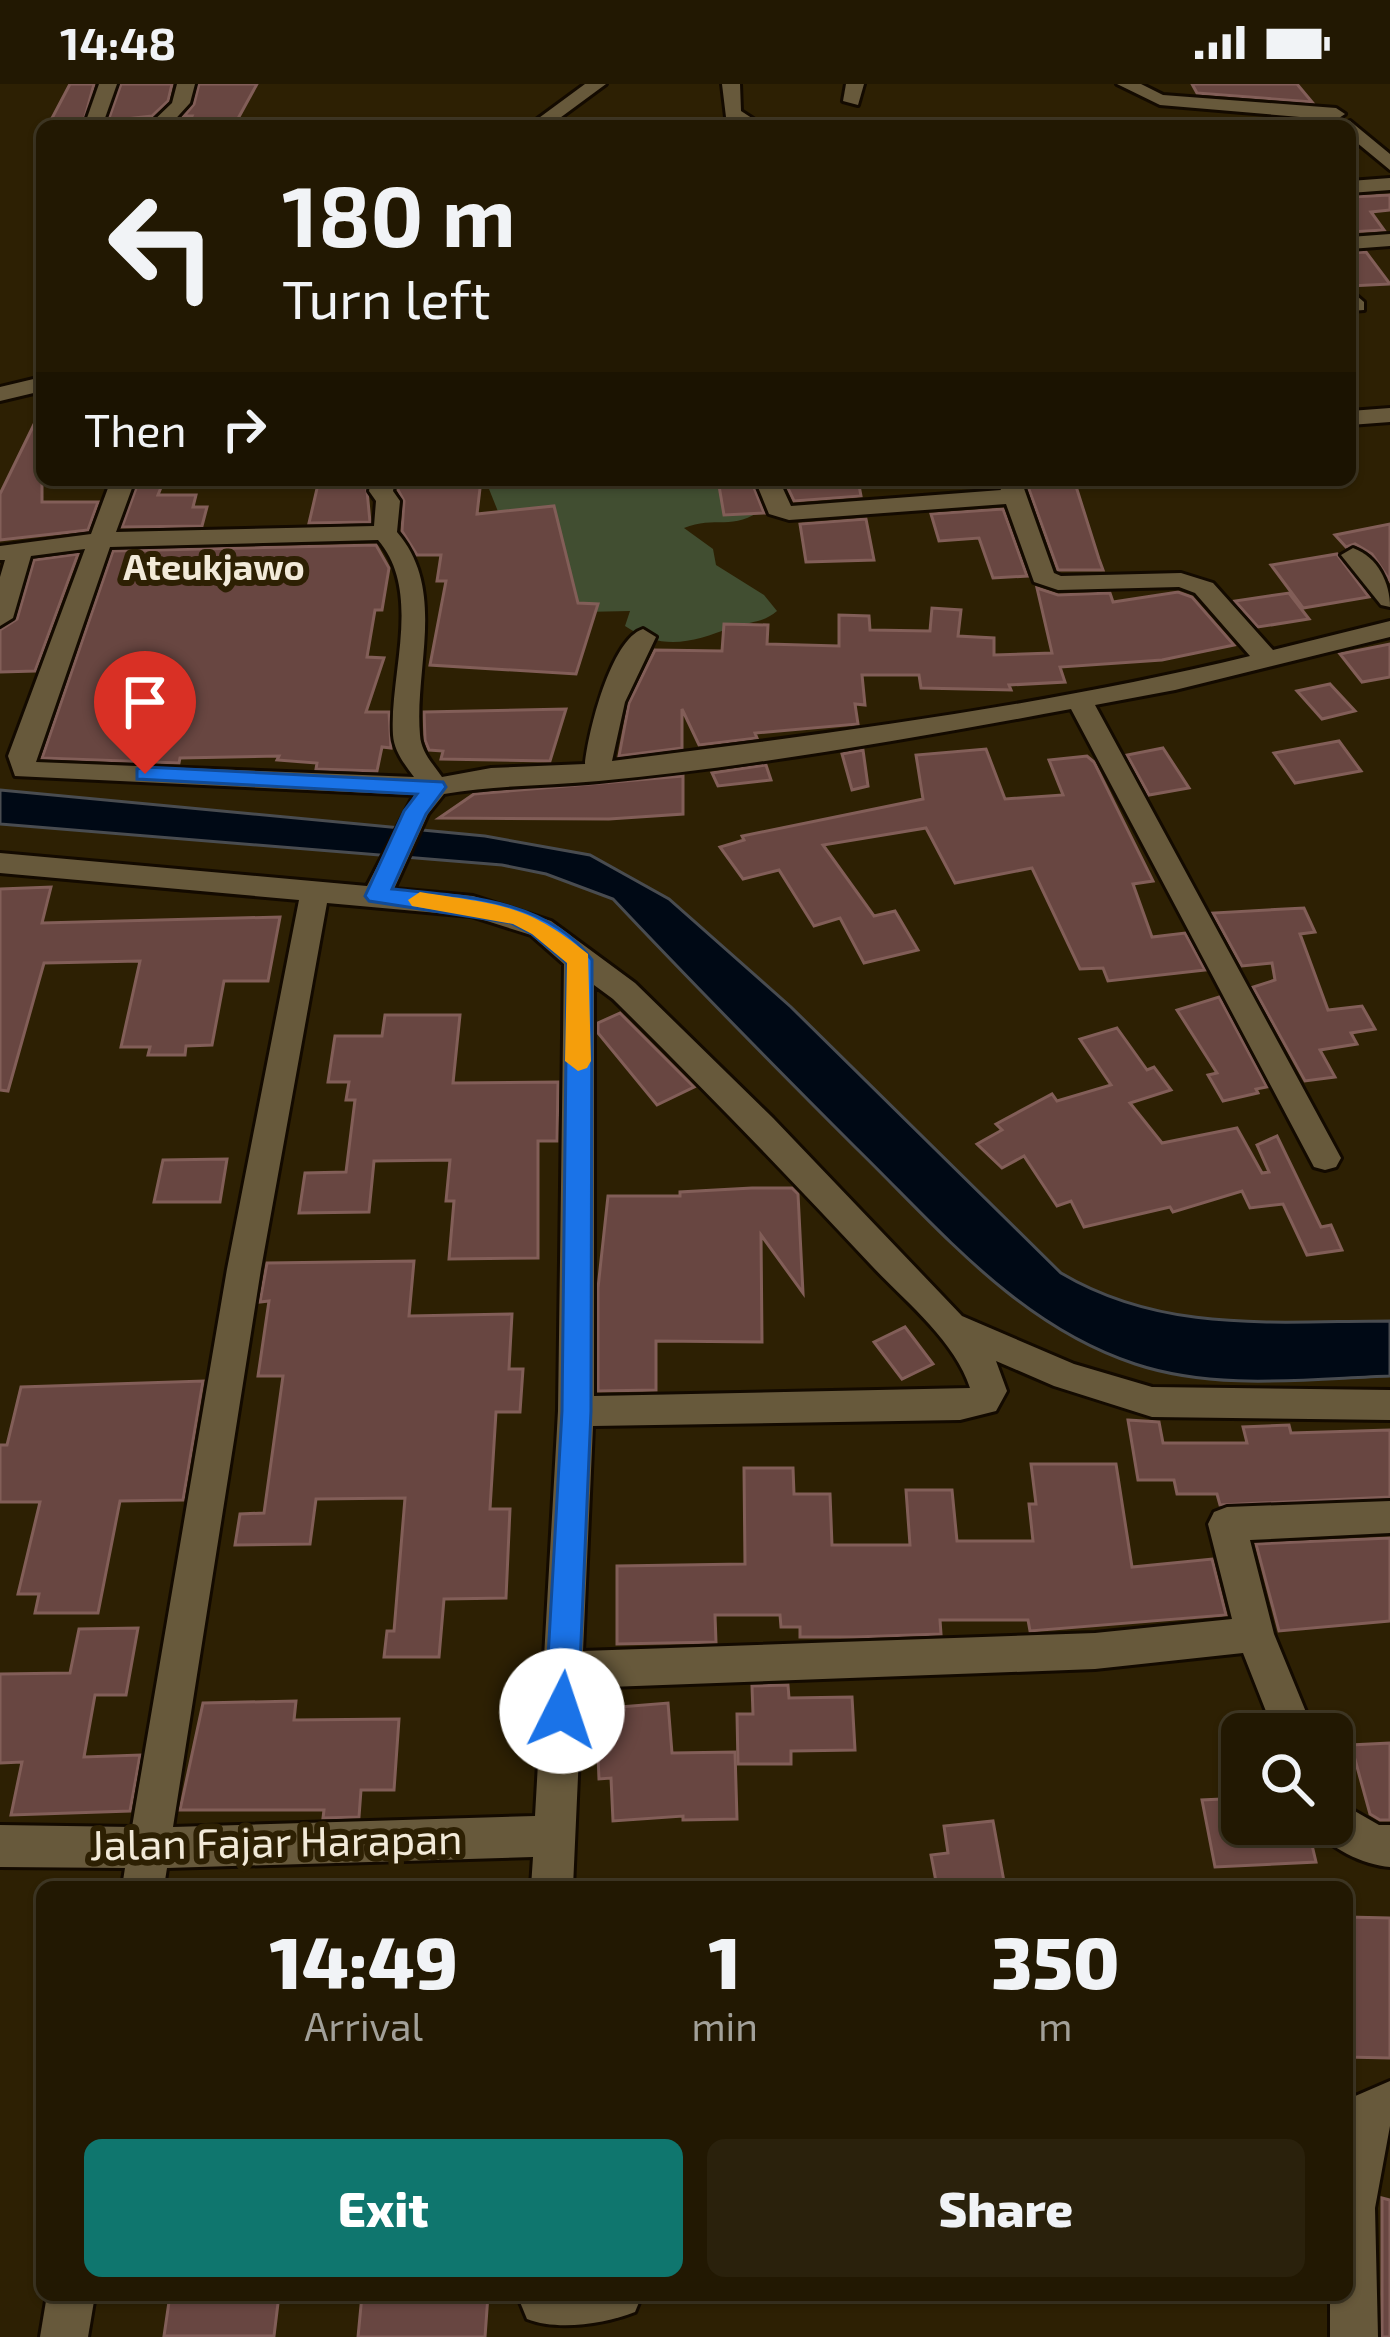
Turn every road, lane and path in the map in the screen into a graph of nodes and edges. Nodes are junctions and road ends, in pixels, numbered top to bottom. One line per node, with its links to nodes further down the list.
1 (108, 84): 7 (street)
2 (186, 84): 9 (street)
3 (597, 84): 10 (street)
4 (731, 84): 11 (street)
5 (1126, 84): 6 (street)
6 (1160, 100): 8 (street); 12 (street)
7 (96, 118)
8 (1343, 119)
9 (165, 120)
10 (546, 120)
11 (744, 120)
12 (1176, 120)
13 (1356, 122): 14 (street)
14 (1390, 130)
15 (1356, 131): 16 (street)
16 (1390, 164)
17 (1390, 184): 18 (street)
18 (1356, 187)
19 (1390, 240): 20 (street)
20 (1356, 243)
21 (1390, 415): 22 (street)
22 (1356, 418)
23 (121, 486): 30 (street)
24 (382, 486): 29 (street)
25 (769, 486): 28 (street)
26 (880, 486): 28 (street)
27 (1012, 488): 28 (street); 37 (street)
28 (889, 508)
29 (385, 533): 30 (street); 40 (street)
30 (99, 540): 31 (street); 40 (street)
31 (11, 550): 34 (street)
32 (1353, 555): 33 (street)
33 (1390, 601)
34 (0, 618)
35 (1390, 629): 37 (street)
36 (643, 638): 39 (street)
37 (1266, 658): 38 (street)
38 (1081, 701): 39 (street); 45 (street)
39 (598, 772): 40 (street)
40 (435, 787): 42 (street)
41 (0, 863): 43 (street)
42 (381, 887): 43 (street); 44 (street)
43 (316, 890): 57 (street)
44 (580, 960): 46 (street); 48 (street)
45 (1325, 1158)
46 (948, 1324): 47 (street); 48 (street)
47 (1390, 1405)
48 (576, 1411): 51 (street)
49 (1390, 1517): 50 (street)
50 (1255, 1634): 51 (street); 52 (street)
51 (565, 1670): 54 (street)
52 (1287, 1713)
53 (1353, 1832): 56 (street)
54 (553, 1836): 57 (street, Jalan Fajar Harapan); 58 (street)
55 (0, 1846): 57 (street, Jalan Fajar Harapan)
56 (1390, 1846)
57 (147, 1867)
58 (552, 1881)
59 (1390, 2103): 64 (street)
60 (70, 2301): 63 (street)
61 (590, 2301): 62 (street)
62 (543, 2311)
63 (64, 2337)
64 (1354, 2337)

